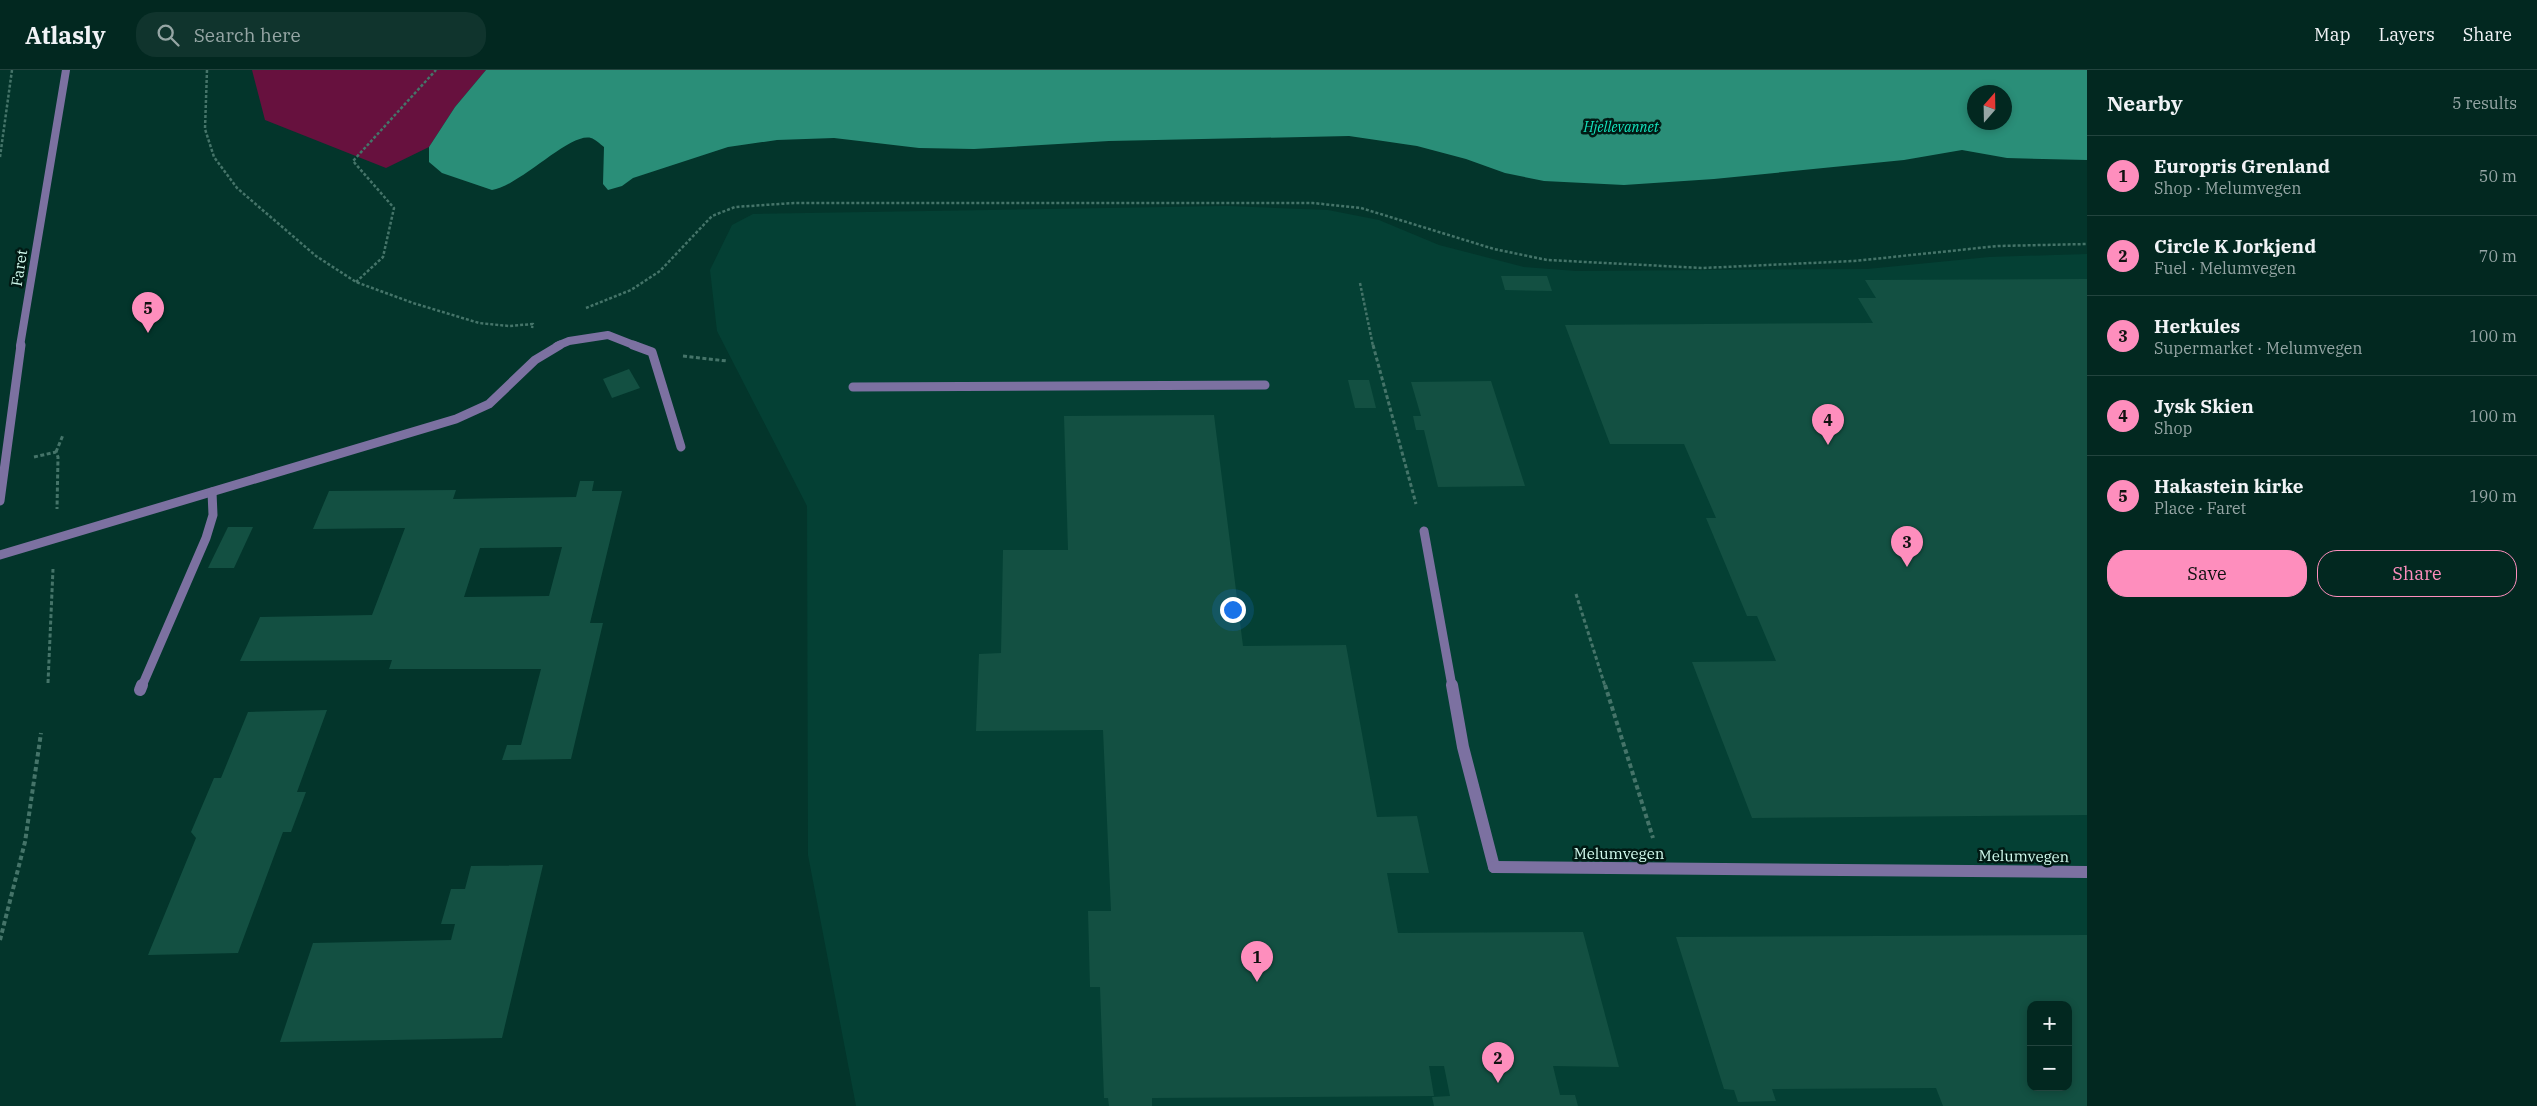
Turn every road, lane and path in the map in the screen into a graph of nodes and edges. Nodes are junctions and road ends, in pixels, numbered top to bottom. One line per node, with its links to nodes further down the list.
1 (12, 70): 5 (path)
2 (66, 70): 22 (street, Faret)
3 (207, 70): 7 (path)
4 (436, 70): 7 (path)
5 (0, 157)
6 (2087, 244): 9 (path)
7 (356, 282): 11 (path)
8 (1360, 283): 24 (path)
9 (584, 308)
10 (541, 322): 11 (path)
11 (533, 324): 13 (path)
12 (652, 352): 13 (street); 14 (path); 18 (street)
13 (535, 360): 21 (street)
14 (727, 361)
15 (1265, 385): 16 (street)
16 (853, 387)
17 (62, 435): 19 (path)
18 (681, 447)
19 (56, 452): 20 (path); 23 (path)
20 (30, 458)
21 (212, 492): 25 (street); 29 (street)
22 (0, 500)
23 (56, 516)
24 (1424, 532): 31 (street, Melumvegen)
25 (0, 555)
26 (54, 563): 28 (path)
27 (1576, 594): 31 (path)
28 (48, 683)
29 (140, 690)
30 (41, 733): 33 (path)
31 (1662, 868): 32 (street, Melumvegen)
32 (2087, 872)
33 (0, 940)

